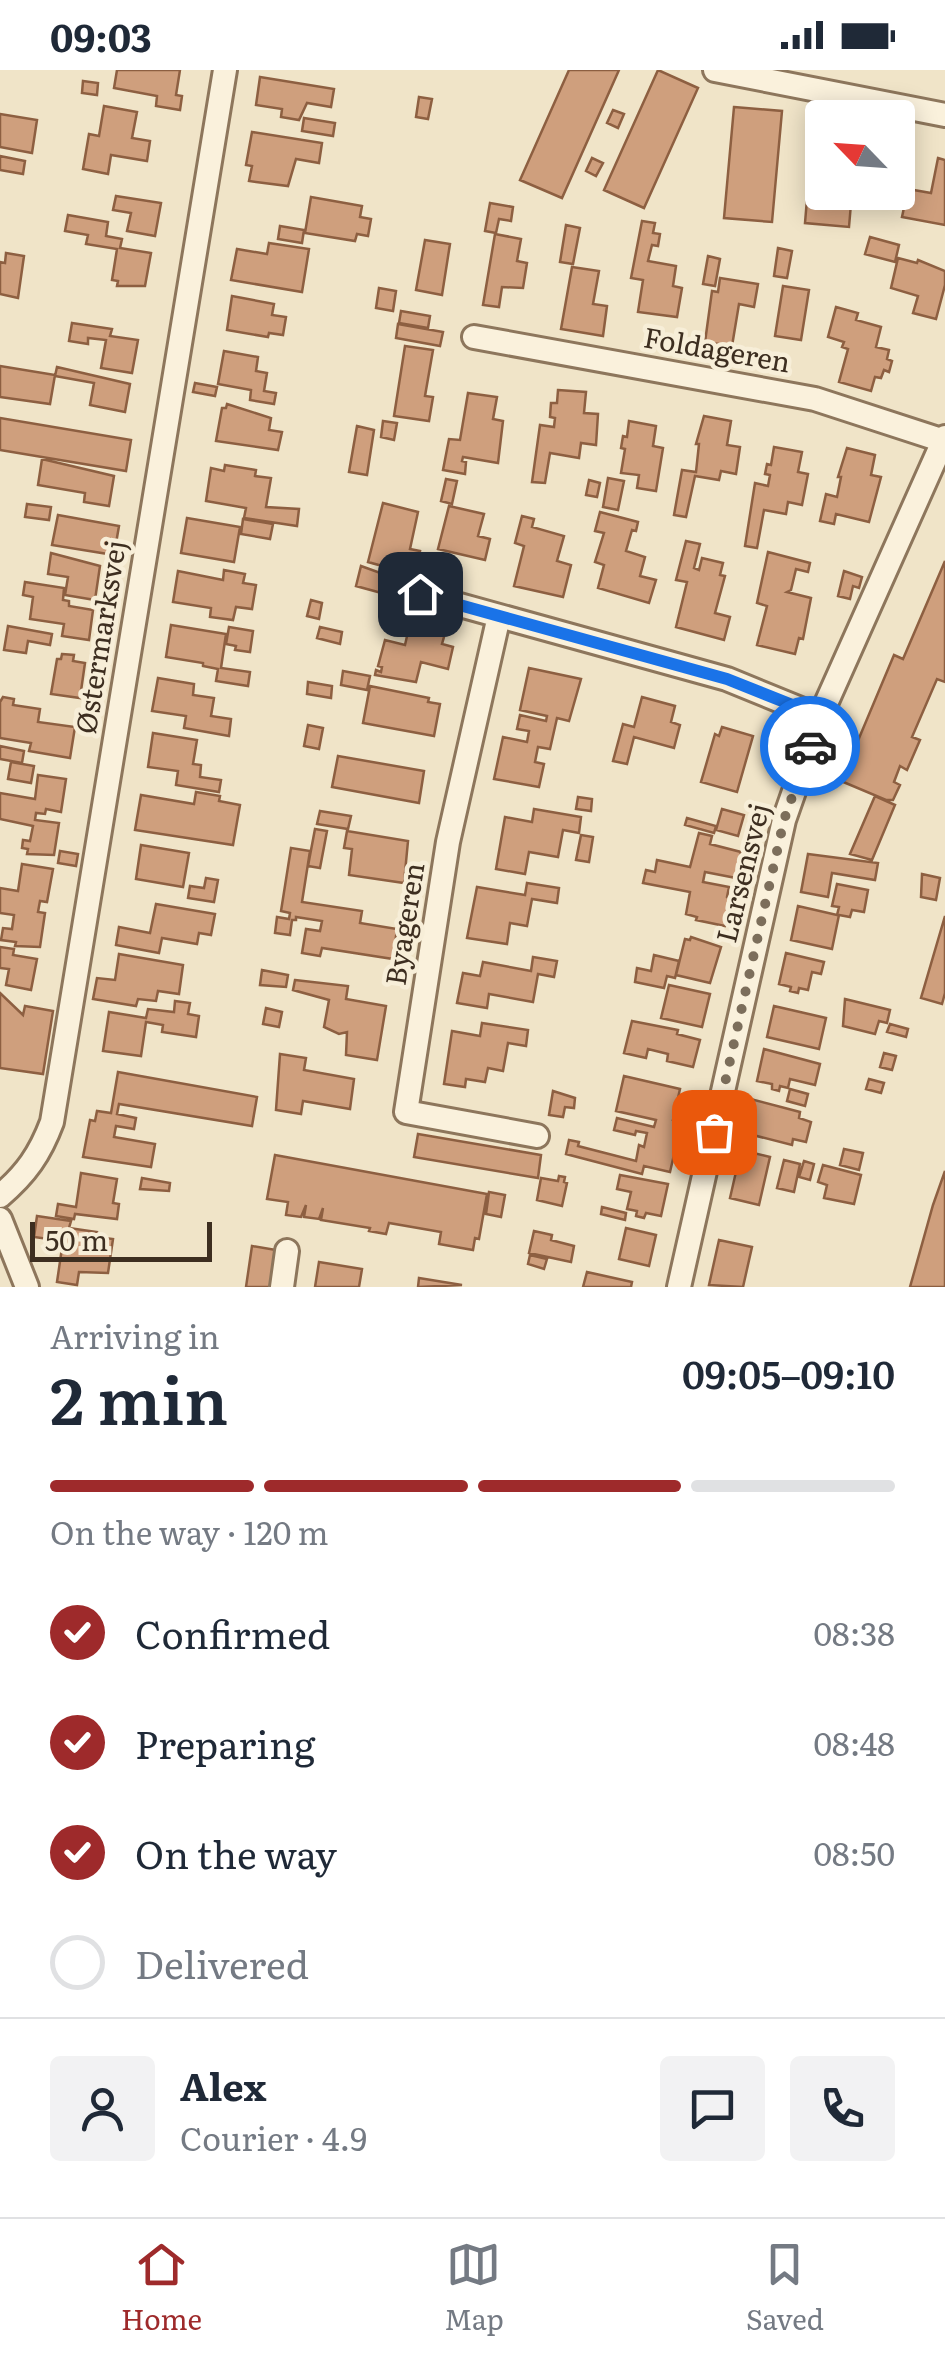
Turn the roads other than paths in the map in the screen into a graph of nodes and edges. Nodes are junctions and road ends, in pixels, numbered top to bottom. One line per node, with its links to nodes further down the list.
1 (225, 70): 10 (street, Østermarksvej)
2 (715, 70): 3 (street)
3 (945, 116)
4 (474, 337): 5 (street, Foldageren)
5 (944, 439): 8 (street, Larsensvej)
6 (420, 594): 7 (street)
7 (499, 616): 8 (street); 9 (street, Byageren)
8 (820, 716): 15 (street, Larsensvej)
9 (537, 1136)
10 (0, 1196)
11 (0, 1219): 13 (street)
12 (287, 1251): 14 (street)
13 (27, 1287)
14 (282, 1287)
15 (679, 1287)

